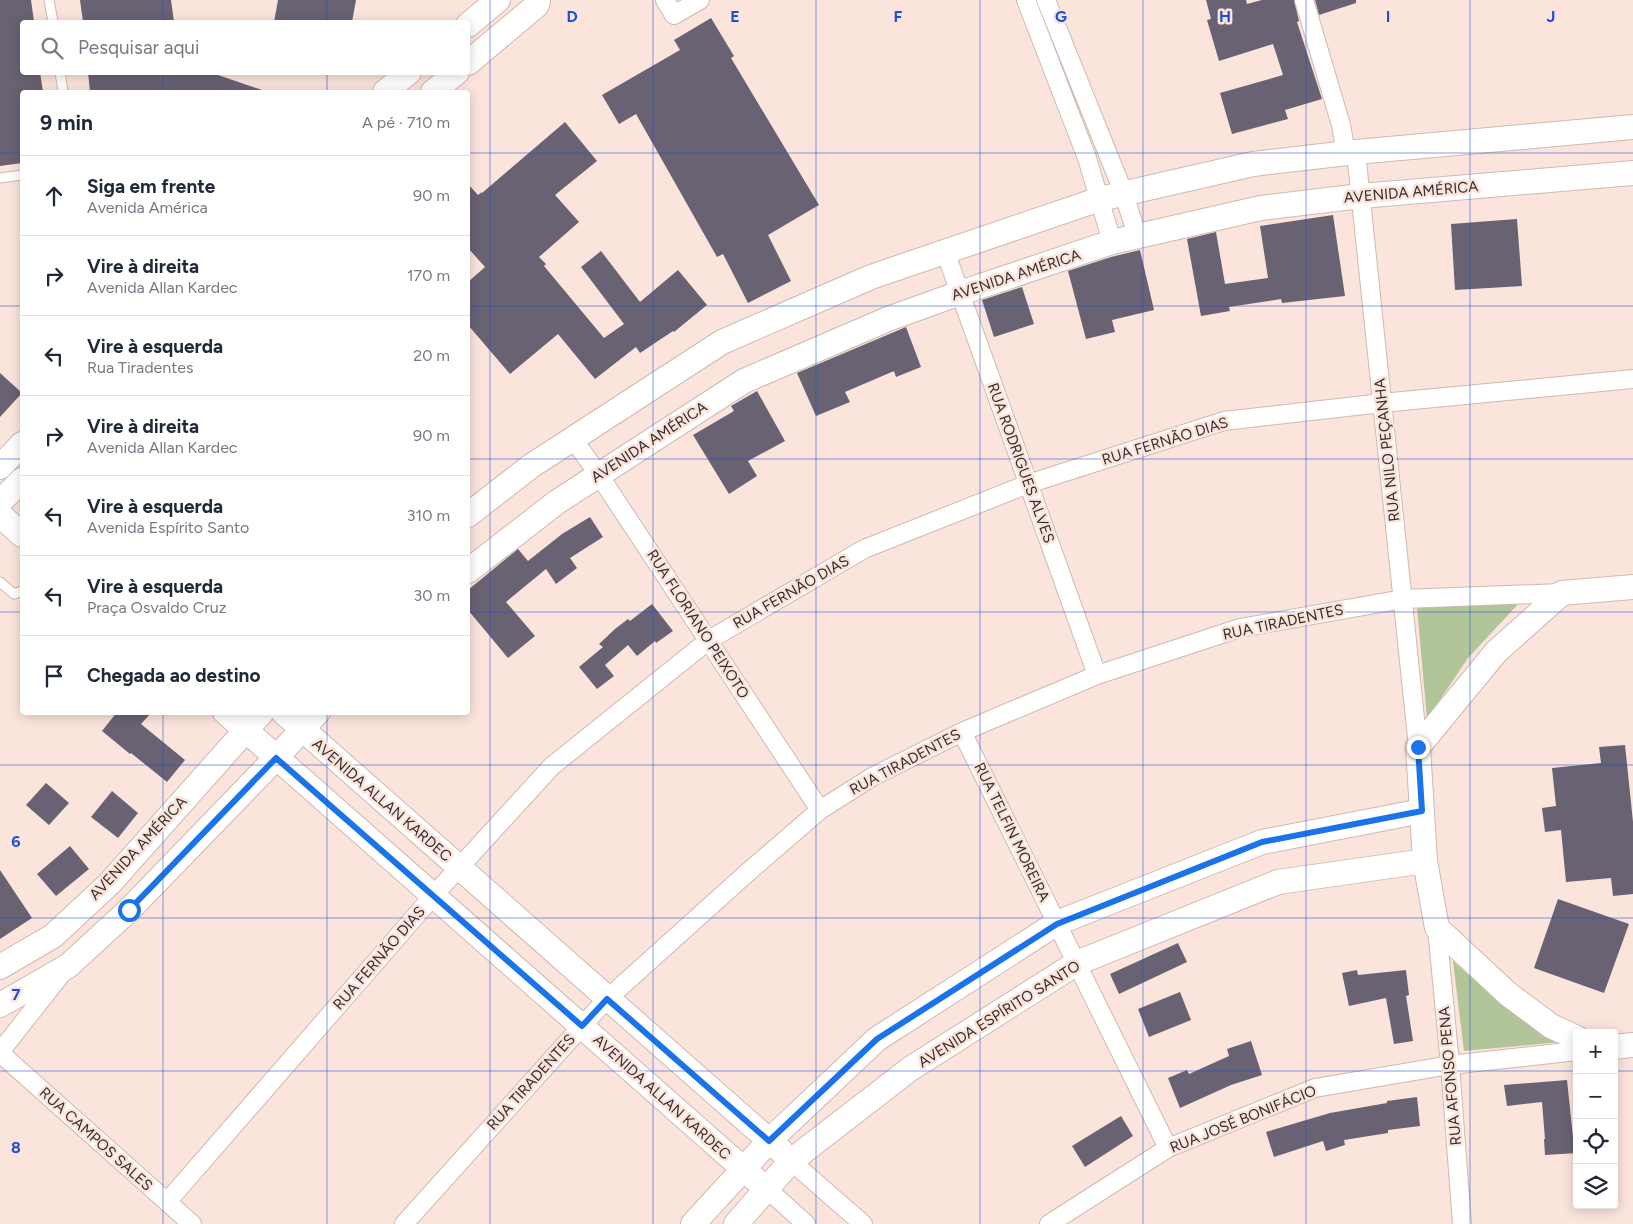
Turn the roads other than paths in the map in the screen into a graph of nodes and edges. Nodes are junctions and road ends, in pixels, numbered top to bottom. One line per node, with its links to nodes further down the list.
1 (50, 0): 9 (lane)
2 (498, 0): 10 (main road)
3 (665, 0): 4 (street)
4 (700, 0)
5 (1026, 0): 25 (street)
6 (1046, 0): 23 (street)
7 (1304, 0): 19 (street, RUA NILO PEÇANHA)
8 (537, 3): 11 (main road)
9 (53, 20)
10 (470, 22)
11 (470, 61)
12 (60, 75): 15 (lane)
13 (406, 75): 16 (main road)
14 (453, 75): 17 (main road)
15 (63, 90)
16 (390, 90)
17 (435, 90)
18 (1633, 127): 19 (main road)
19 (1351, 153): 23 (main road); 24 (street, RUA NILO PEÇANHA)
20 (1633, 173): 24 (main road, AVENIDA AMÉRICA)
21 (20, 175): 22 (lane)
22 (0, 178)
23 (1124, 194): 25 (main road); 26 (street)
24 (1361, 196): 26 (main road, AVENIDA AMÉRICA); 31 (street, RUA NILO PEÇANHA)
25 (1100, 199): 27 (street); 28 (main road)
26 (1137, 236): 27 (main road, AVENIDA AMÉRICA)
27 (1112, 242): 29 (main road, AVENIDA AMÉRICA)
28 (945, 251): 29 (street, RUA RODRIGUES ALVES); 32 (main road)
29 (960, 293): 35 (main road, AVENIDA AMÉRICA); 38 (street, RUA RODRIGUES ALVES)
30 (1633, 379): 31 (street, RUA FERNÃO DIAS)
31 (1382, 403): 38 (street, RUA FERNÃO DIAS); 48 (street, RUA NILO PEÇANHA)
32 (574, 439): 35 (street, RUA FLORIANO PEIXOTO); 40 (main road)
33 (20, 446): 34 (main road)
34 (1, 464): 36 (main road)
35 (599, 475): 43 (main road, AVENIDA AMÉRICA); 49 (street, RUA FLORIANO PEIXOTO)
36 (20, 479)
37 (20, 483): 39 (main road)
38 (1028, 484): 49 (street, RUA FERNÃO DIAS); 50 (street, RUA RODRIGUES ALVES)
39 (0, 502)
40 (470, 513)
41 (0, 515): 42 (main road)
42 (20, 533)
43 (470, 569)
44 (0, 582): 46 (lane)
45 (1633, 587): 47 (main road)
46 (20, 592)
47 (1562, 593): 48 (street, RUA TIRADENTES); 58 (main road)
48 (1403, 599): 50 (street, RUA TIRADENTES); 58 (street, RUA NILO PEÇANHA)
49 (708, 640): 60 (street, RUA FLORIANO PEIXOTO); 63 (street, RUA FERNÃO DIAS)
50 (1097, 675): 57 (street, RUA TIRADENTES)
51 (228, 715): 55 (main road, AVENIDA ALLAN KARDEC)
52 (259, 715): 55 (main road, AVENIDA AMÉRICA)
53 (286, 715): 56 (main road, AVENIDA ALLAN KARDEC)
54 (315, 715): 56 (main road)
55 (245, 730): 59 (main road, AVENIDA ALLAN KARDEC); 69 (main road, AVENIDA AMÉRICA)
56 (302, 730): 59 (main road); 63 (main road, AVENIDA ALLAN KARDEC)
57 (962, 732): 60 (street, RUA TIRADENTES); 65 (street, RUA TELFIN MOREIRA)
58 (1418, 747): 61 (main road)
59 (276, 758): 64 (main road, AVENIDA ALLAN KARDEC); 68 (main road)
60 (820, 810): 70 (street, RUA TIRADENTES)
61 (1422, 811): 62 (main road); 65 (main road)
62 (1425, 861): 66 (main road); 67 (main road, AVENIDA ESPÍRITO SANTO)
63 (459, 868): 64 (street, RUA FERNÃO DIAS); 70 (main road, AVENIDA ALLAN KARDEC)
64 (434, 896): 72 (main road, AVENIDA ALLAN KARDEC); 84 (street, RUA FERNÃO DIAS)
65 (1057, 924): 67 (street, RUA TELFIN MOREIRA); 79 (main road)
66 (1437, 928): 73 (main road); 78 (street, RUA AFONSO PENA)
67 (1077, 963): 80 (street, RUA TELFIN MOREIRA); 81 (main road, AVENIDA ESPÍRITO SANTO)
68 (68, 966): 71 (main road); 77 (street)
69 (0, 967)
70 (607, 999): 72 (street, RUA TIRADENTES); 79 (main road, AVENIDA ALLAN KARDEC)
71 (0, 1005)
72 (582, 1026): 82 (main road, AVENIDA ALLAN KARDEC); 86 (street, RUA TIRADENTES)
73 (1573, 1036)
74 (1633, 1045): 75 (main road)
75 (1618, 1047)
76 (1573, 1051): 78 (street, RUA JOSÉ BONIFÁCIO)
77 (0, 1053): 84 (street, RUA CAMPOS SALES)
78 (1450, 1065): 80 (street, RUA JOSÉ BONIFÁCIO); 92 (street, RUA AFONSO PENA)
79 (769, 1141): 81 (main road, AVENIDA ALLAN KARDEC); 82 (main road)
80 (1168, 1148): 91 (street, RUA JOSÉ BONIFÁCIO)
81 (791, 1161): 83 (main road, AVENIDA ESPÍRITO SANTO); 90 (street, AVENIDA ALLAN KARDEC)
82 (744, 1169): 83 (main road, AVENIDA ALLAN KARDEC); 87 (main road)
83 (766, 1189): 88 (main road, AVENIDA ESPÍRITO SANTO); 89 (street, AVENIDA ALLAN KARDEC)
84 (167, 1202): 85 (street, RUA CAMPOS SALES)
85 (192, 1224)
86 (404, 1224)
87 (693, 1224)
88 (736, 1224)
89 (806, 1224)
90 (863, 1224)
91 (1049, 1224)
92 (1462, 1224)

